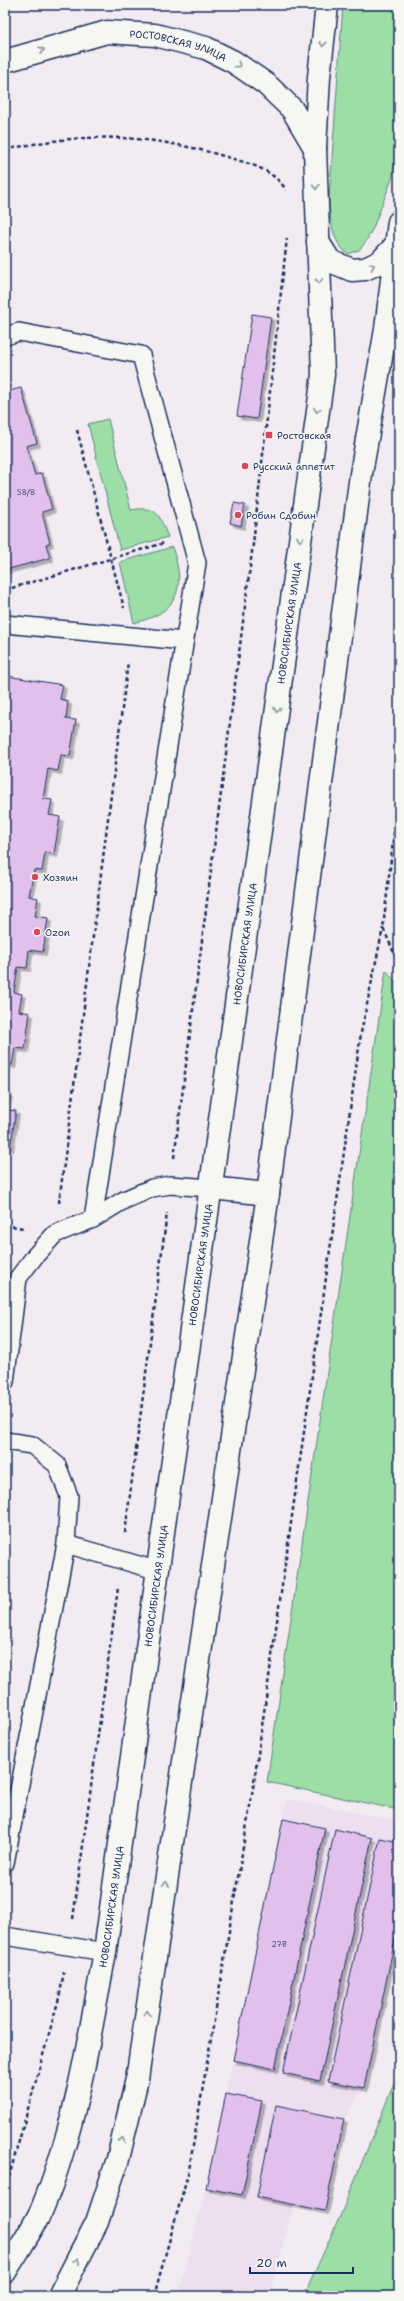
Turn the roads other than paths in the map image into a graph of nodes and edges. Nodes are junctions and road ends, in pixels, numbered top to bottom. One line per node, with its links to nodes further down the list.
1 (327, 5): 3 (main road, НОВОСИБИРСКАЯ УЛИЦА, one-way to 3)
2 (5, 61): 3 (main road, РОСТОВСКАЯ УЛИЦА, one-way to 3)
3 (315, 148): 5 (main road, НОВОСИБИРСКАЯ УЛИЦА, one-way to 5)
4 (399, 222): 6 (main road)
5 (318, 242): 6 (main road, one-way to 6); 10 (main road, НОВОСИБИРСКАЯ УЛИЦА, one-way to 10)
6 (395, 246): 11 (main road)
7 (5, 336): 9 (lane)
8 (5, 624): 9 (lane)
9 (184, 641): 12 (lane)
10 (211, 1188): 11 (main road); 12 (lane); 16 (main road, НОВОСИБИРСКАЯ УЛИЦА)
11 (268, 1194): 21 (main road, one-way to 11)
12 (93, 1219): 13 (lane)
13 (5, 1382)
14 (5, 1441): 15 (lane)
15 (66, 1544): 16 (lane); 17 (lane)
16 (159, 1570): 19 (main road, НОВОСИБИРСКАЯ УЛИЦА)
17 (5, 1864)
18 (5, 1936): 19 (lane)
19 (105, 1952): 20 (main road, НОВОСИБИРСКАЯ УЛИЦА)
20 (5, 2272)
21 (59, 2296)

